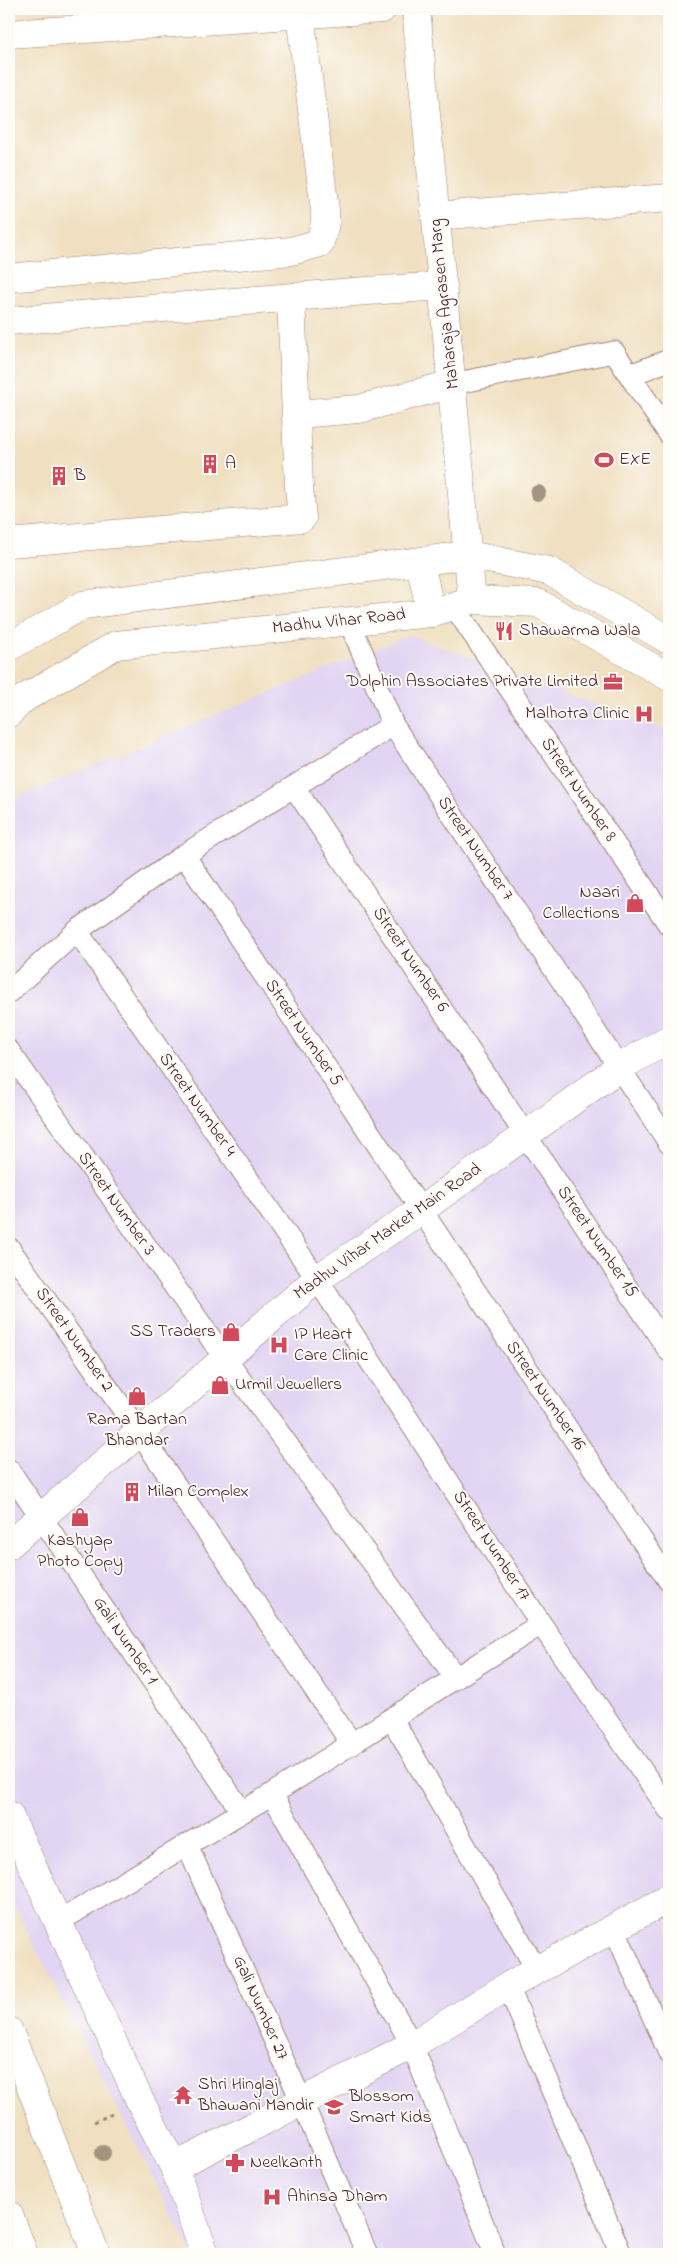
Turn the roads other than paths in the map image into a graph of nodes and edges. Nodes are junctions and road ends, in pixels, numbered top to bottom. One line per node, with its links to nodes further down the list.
1 (382, 9): 3 (street)
2 (416, 9): 6 (street, Maharaja Agrasen Marg)
3 (300, 15): 4 (street); 7 (street)
4 (9, 34)
5 (669, 198): 6 (street)
6 (436, 216): 8 (street, Maharaja Agrasen Marg)
7 (9, 278)
8 (442, 286): 9 (street); 13 (street, Maharaja Agrasen Marg)
9 (291, 298): 10 (street); 14 (street)
10 (9, 321)
11 (669, 360): 12 (lane)
12 (630, 375): 13 (lane); 15 (lane)
13 (452, 384): 14 (street); 17 (street, Maharaja Agrasen Marg)
14 (297, 414): 16 (street)
15 (669, 434)
16 (9, 543)
17 (468, 555): 18 (street); 19 (street, Maharaja Agrasen Marg); 21 (street)
18 (420, 563): 19 (street); 22 (street)
19 (452, 606): 20 (street, Madhu Vihar Road); 23 (street, Madhu Vihar Road); 28 (lane, Street Number 8)
20 (349, 621): 24 (street, Madhu Vihar Road); 25 (lane, Street Number 7)
21 (669, 640)
22 (9, 647)
23 (669, 677)
24 (9, 713)
25 (393, 725): 26 (lane); 33 (lane, Street Number 7)
26 (294, 787): 27 (lane); 34 (lane, Street Number 6)
27 (184, 855): 29 (lane); 36 (lane, Street Number 5)
28 (669, 925)
29 (77, 931): 30 (lane); 38 (lane, Street Number 4)
30 (9, 992)
31 (669, 1038): 33 (street, Madhu Vihar Market Main Road)
32 (9, 1051): 40 (lane, Street Number 3)
33 (620, 1067): 34 (street, Madhu Vihar Market Main Road); 35 (lane, Street Number 7)
34 (525, 1134): 36 (street, Madhu Vihar Market Main Road); 39 (lane, Street Number 15)
35 (669, 1143)
36 (421, 1210): 38 (street, Madhu Vihar Market Main Road); 45 (lane, Street Number 16)
37 (9, 1248): 41 (lane, Street Number 2)
38 (317, 1278): 40 (street, Madhu Vihar Market Main Road); 46 (lane, Street Number 17)
39 (669, 1351)
40 (224, 1357): 41 (street, Madhu Vihar Market Main Road); 47 (lane, Street Number 3)
41 (139, 1432): 43 (street, Madhu Vihar Market Main Road); 49 (lane, Street Number 2)
42 (9, 1470): 43 (lane, Gali Number 1)
43 (41, 1518): 44 (street, Madhu Vihar Market Main Road); 52 (lane, Gali Number 1)
44 (9, 1545)
45 (669, 1581)
46 (541, 1624): 47 (lane); 51 (lane, Street Number 17)
47 (456, 1678): 48 (lane)
48 (392, 1719): 49 (lane); 58 (lane)
49 (352, 1744): 50 (lane)
50 (272, 1794): 52 (lane); 61 (lane)
51 (669, 1810)
52 (242, 1812): 54 (lane)
53 (9, 1815): 56 (street)
54 (187, 1845): 56 (lane); 63 (lane, Gali Number 27)
55 (669, 1898): 57 (street)
56 (58, 1922): 64 (street)
57 (614, 1928): 58 (street); 62 (lane)
58 (537, 1970): 59 (street)
59 (508, 1986): 61 (street); 71 (lane)
60 (9, 2031): 67 (street)
61 (412, 2045): 63 (street); 70 (lane)
62 (669, 2053)
63 (302, 2102): 64 (street); 69 (lane, Gali Number 27)
64 (174, 2167): 68 (street)
65 (9, 2216): 66 (street)
66 (24, 2254)
67 (96, 2254)
68 (205, 2254)
69 (367, 2254)
70 (495, 2254)
71 (621, 2254)

